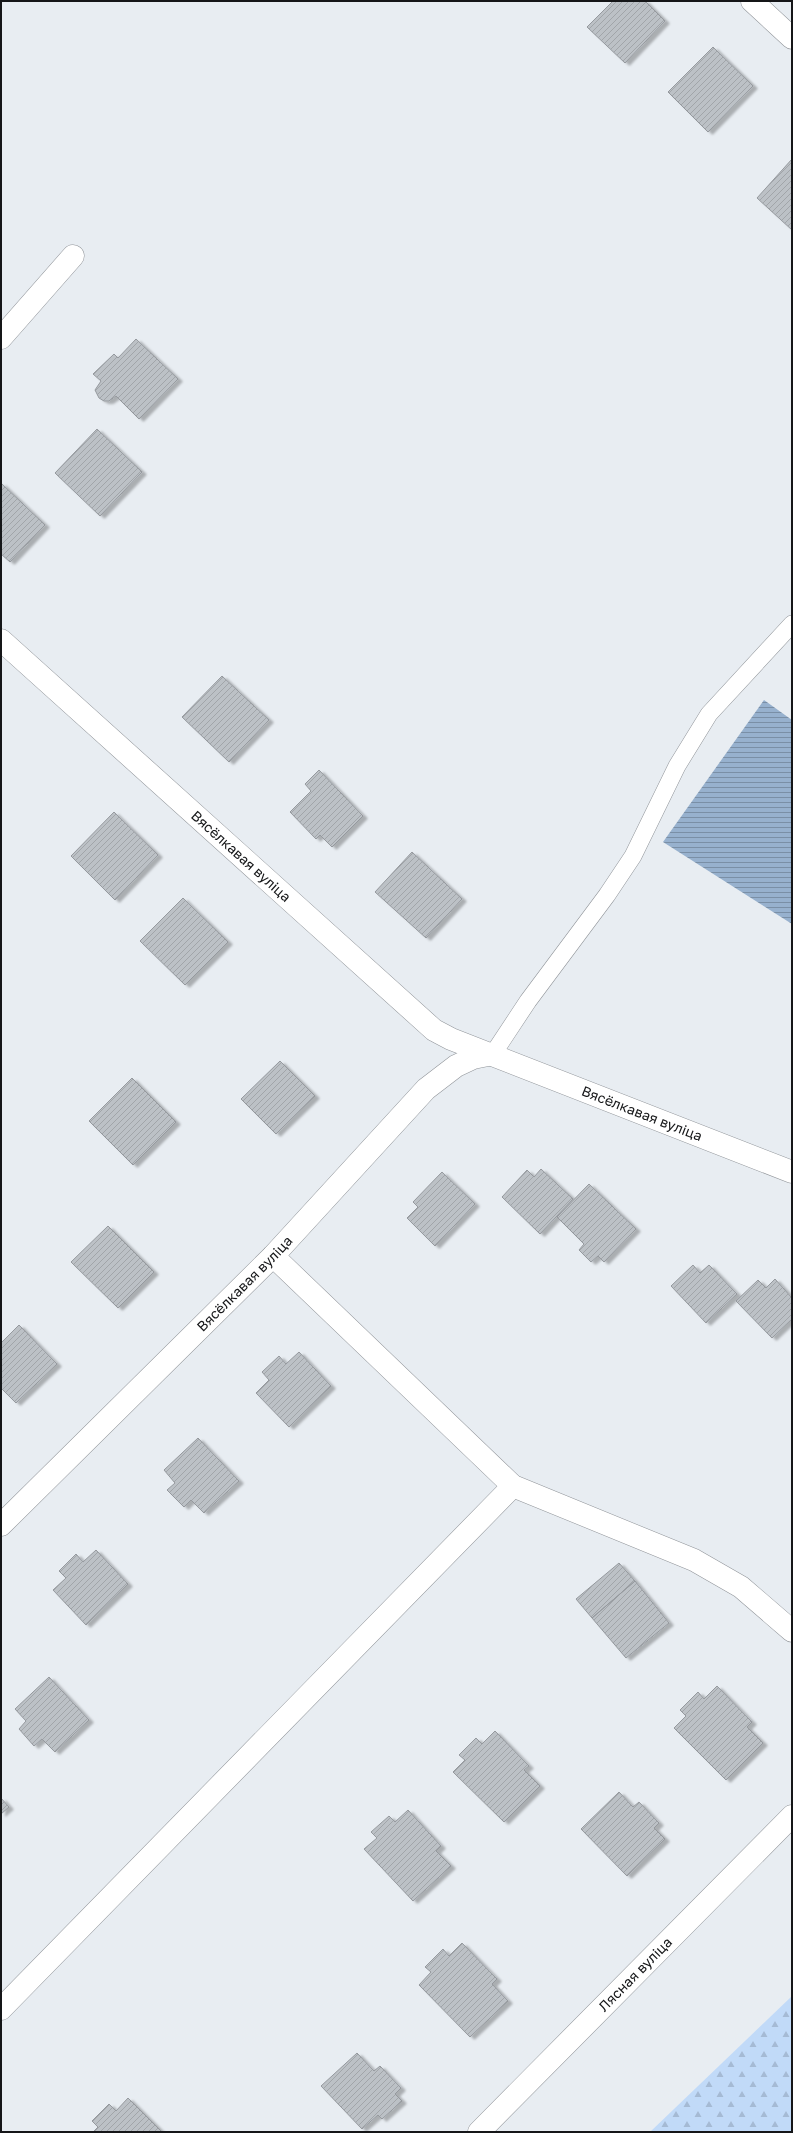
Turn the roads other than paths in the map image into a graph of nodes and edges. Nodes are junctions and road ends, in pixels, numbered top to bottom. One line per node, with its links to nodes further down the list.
1 (752, 1): 2 (street)
2 (792, 38)
3 (73, 256): 4 (street)
4 (1, 338)
5 (792, 624): 7 (lane)
6 (1, 640): 7 (street, Вясёлкавая вуліца)
7 (493, 1054): 8 (street, Вясёлкавая вуліца); 9 (street, Вясёлкавая вуліца)
8 (792, 1172)
9 (273, 1256): 10 (street); 11 (street, Вясёлкавая вуліца)
10 (513, 1486): 12 (street); 14 (street)
11 (1, 1525)
12 (792, 1631)
13 (792, 1816): 15 (street, Лясная вуліца)
14 (1, 2009)
15 (479, 2132)

